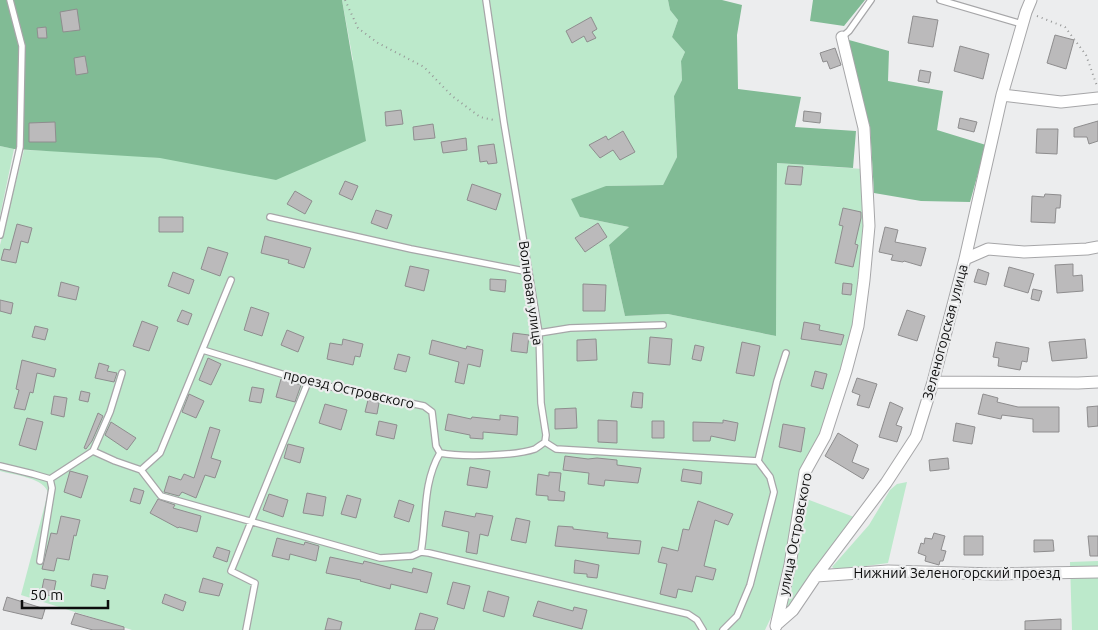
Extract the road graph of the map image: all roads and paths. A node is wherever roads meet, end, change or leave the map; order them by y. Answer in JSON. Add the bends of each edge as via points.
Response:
{"nodes":[{"id":1,"x":10,"y":0,"type":"edge"},
{"id":2,"x":345,"y":0,"type":"edge"},
{"id":3,"x":486,"y":0,"type":"edge"},
{"id":4,"x":872,"y":0,"type":"edge"},
{"id":5,"x":940,"y":0,"type":"edge"},
{"id":6,"x":1030,"y":0,"type":"edge"},
{"id":7,"x":1026,"y":12,"type":"junction"},
{"id":8,"x":1022,"y":24,"type":"junction"},
{"id":9,"x":842,"y":37,"type":"joint"},
{"id":10,"x":1098,"y":88,"type":"edge"},
{"id":11,"x":1002,"y":95,"type":"junction"},
{"id":12,"x":1098,"y":98,"type":"edge"},
{"id":13,"x":504,"y":122,"type":"junction"},
{"id":14,"x":270,"y":217,"type":"dead end"},
{"id":15,"x":0,"y":235,"type":"edge"},
{"id":16,"x":1098,"y":247,"type":"edge"},
{"id":17,"x":965,"y":259,"type":"junction"},
{"id":18,"x":529,"y":272,"type":"junction"},
{"id":19,"x":231,"y":280,"type":"dead end"},
{"id":20,"x":663,"y":326,"type":"dead end"},
{"id":21,"x":539,"y":333,"type":"junction"},
{"id":22,"x":203,"y":350,"type":"junction"},
{"id":23,"x":786,"y":353,"type":"dead end"},
{"id":24,"x":122,"y":373,"type":"dead end"},
{"id":25,"x":308,"y":382,"type":"junction"},
{"id":26,"x":933,"y":382,"type":"junction"},
{"id":27,"x":1098,"y":382,"type":"edge"},
{"id":28,"x":545,"y":442,"type":"junction"},
{"id":29,"x":93,"y":451,"type":"junction"},
{"id":30,"x":440,"y":453,"type":"junction"},
{"id":31,"x":758,"y":461,"type":"junction"},
{"id":32,"x":0,"y":466,"type":"edge"},
{"id":33,"x":141,"y":470,"type":"junction"},
{"id":34,"x":50,"y":480,"type":"junction"},
{"id":35,"x":251,"y":522,"type":"junction"},
{"id":36,"x":420,"y":552,"type":"junction"},
{"id":37,"x":40,"y":561,"type":"dead end"},
{"id":38,"x":1098,"y":572,"type":"edge"},
{"id":39,"x":816,"y":576,"type":"junction"},
{"id":40,"x":775,"y":627,"type":"edge"},
{"id":41,"x":246,"y":630,"type":"edge"},
{"id":42,"x":703,"y":630,"type":"edge"},
{"id":43,"x":723,"y":630,"type":"edge"}],
"edges":[{"from":1,"to":15,"type":"lane","via":[[22,46],[20,147]]},
{"from":2,"to":13,"type":"path","via":[[358,28],[378,43],[424,67],[452,96],[480,117]]},
{"from":3,"to":13,"type":"lane","name":"Волновая улица"},
{"from":4,"to":9,"type":"lane"},
{"from":5,"to":8,"type":"lane"},
{"from":6,"to":7,"type":"street","name":"Зеленогорская улица"},
{"from":7,"to":8,"type":"street","name":"Зеленогорская улица"},
{"from":7,"to":10,"type":"path","via":[[1065,27],[1086,55]]},
{"from":8,"to":11,"type":"street","name":"Зеленогорская улица"},
{"from":9,"to":40,"type":"street","name":"улица Островского","via":[[864,128],[869,226],[865,271],[858,326],[846,371],[825,436],[805,472],[790,565]]},
{"from":11,"to":12,"type":"street","via":[[1061,102]]},
{"from":11,"to":17,"type":"street","name":"Зеленогорская улица"},
{"from":13,"to":18,"type":"lane","name":"Волновая улица"},
{"from":14,"to":18,"type":"lane"},
{"from":16,"to":17,"type":"street","via":[[1024,252],[988,249]]},
{"from":17,"to":26,"type":"street","name":"Зеленогорская улица"},
{"from":18,"to":21,"type":"lane","name":"Волновая улица"},
{"from":19,"to":22,"type":"lane"},
{"from":20,"to":21,"type":"lane","via":[[570,328]]},
{"from":21,"to":28,"type":"lane","name":"Волновая улица"},
{"from":22,"to":25,"type":"lane","name":"проезд Островского"},
{"from":22,"to":33,"type":"lane","via":[[160,453]]},
{"from":23,"to":31,"type":"lane"},
{"from":24,"to":29,"type":"lane"},
{"from":25,"to":30,"type":"lane","name":"проезд Островского","via":[[424,406],[432,412],[436,446]]},
{"from":25,"to":35,"type":"lane"},
{"from":26,"to":27,"type":"street"},
{"from":26,"to":39,"type":"street","name":"Зеленогорская улица","via":[[916,437],[886,483]]},
{"from":28,"to":30,"type":"lane","via":[[535,448],[499,454]]},
{"from":28,"to":31,"type":"lane","via":[[556,449]]},
{"from":29,"to":33,"type":"lane"},
{"from":29,"to":34,"type":"lane"},
{"from":30,"to":36,"type":"lane","via":[[425,498]]},
{"from":31,"to":43,"type":"lane","via":[[770,477],[774,492],[750,585],[737,616]]},
{"from":32,"to":34,"type":"lane"},
{"from":33,"to":35,"type":"lane","via":[[161,496]]},
{"from":34,"to":37,"type":"lane","via":[[52,488]]},
{"from":35,"to":36,"type":"lane","via":[[380,558],[412,556]]},
{"from":35,"to":41,"type":"lane","via":[[232,571],[255,583]]},
{"from":36,"to":42,"type":"lane","via":[[688,614]]},
{"from":38,"to":39,"type":"street","name":"Нижний Зеленогорский проезд","via":[[888,571]]},
{"from":39,"to":40,"type":"street","name":"Зеленогорская улица","via":[[793,610]]}]}
